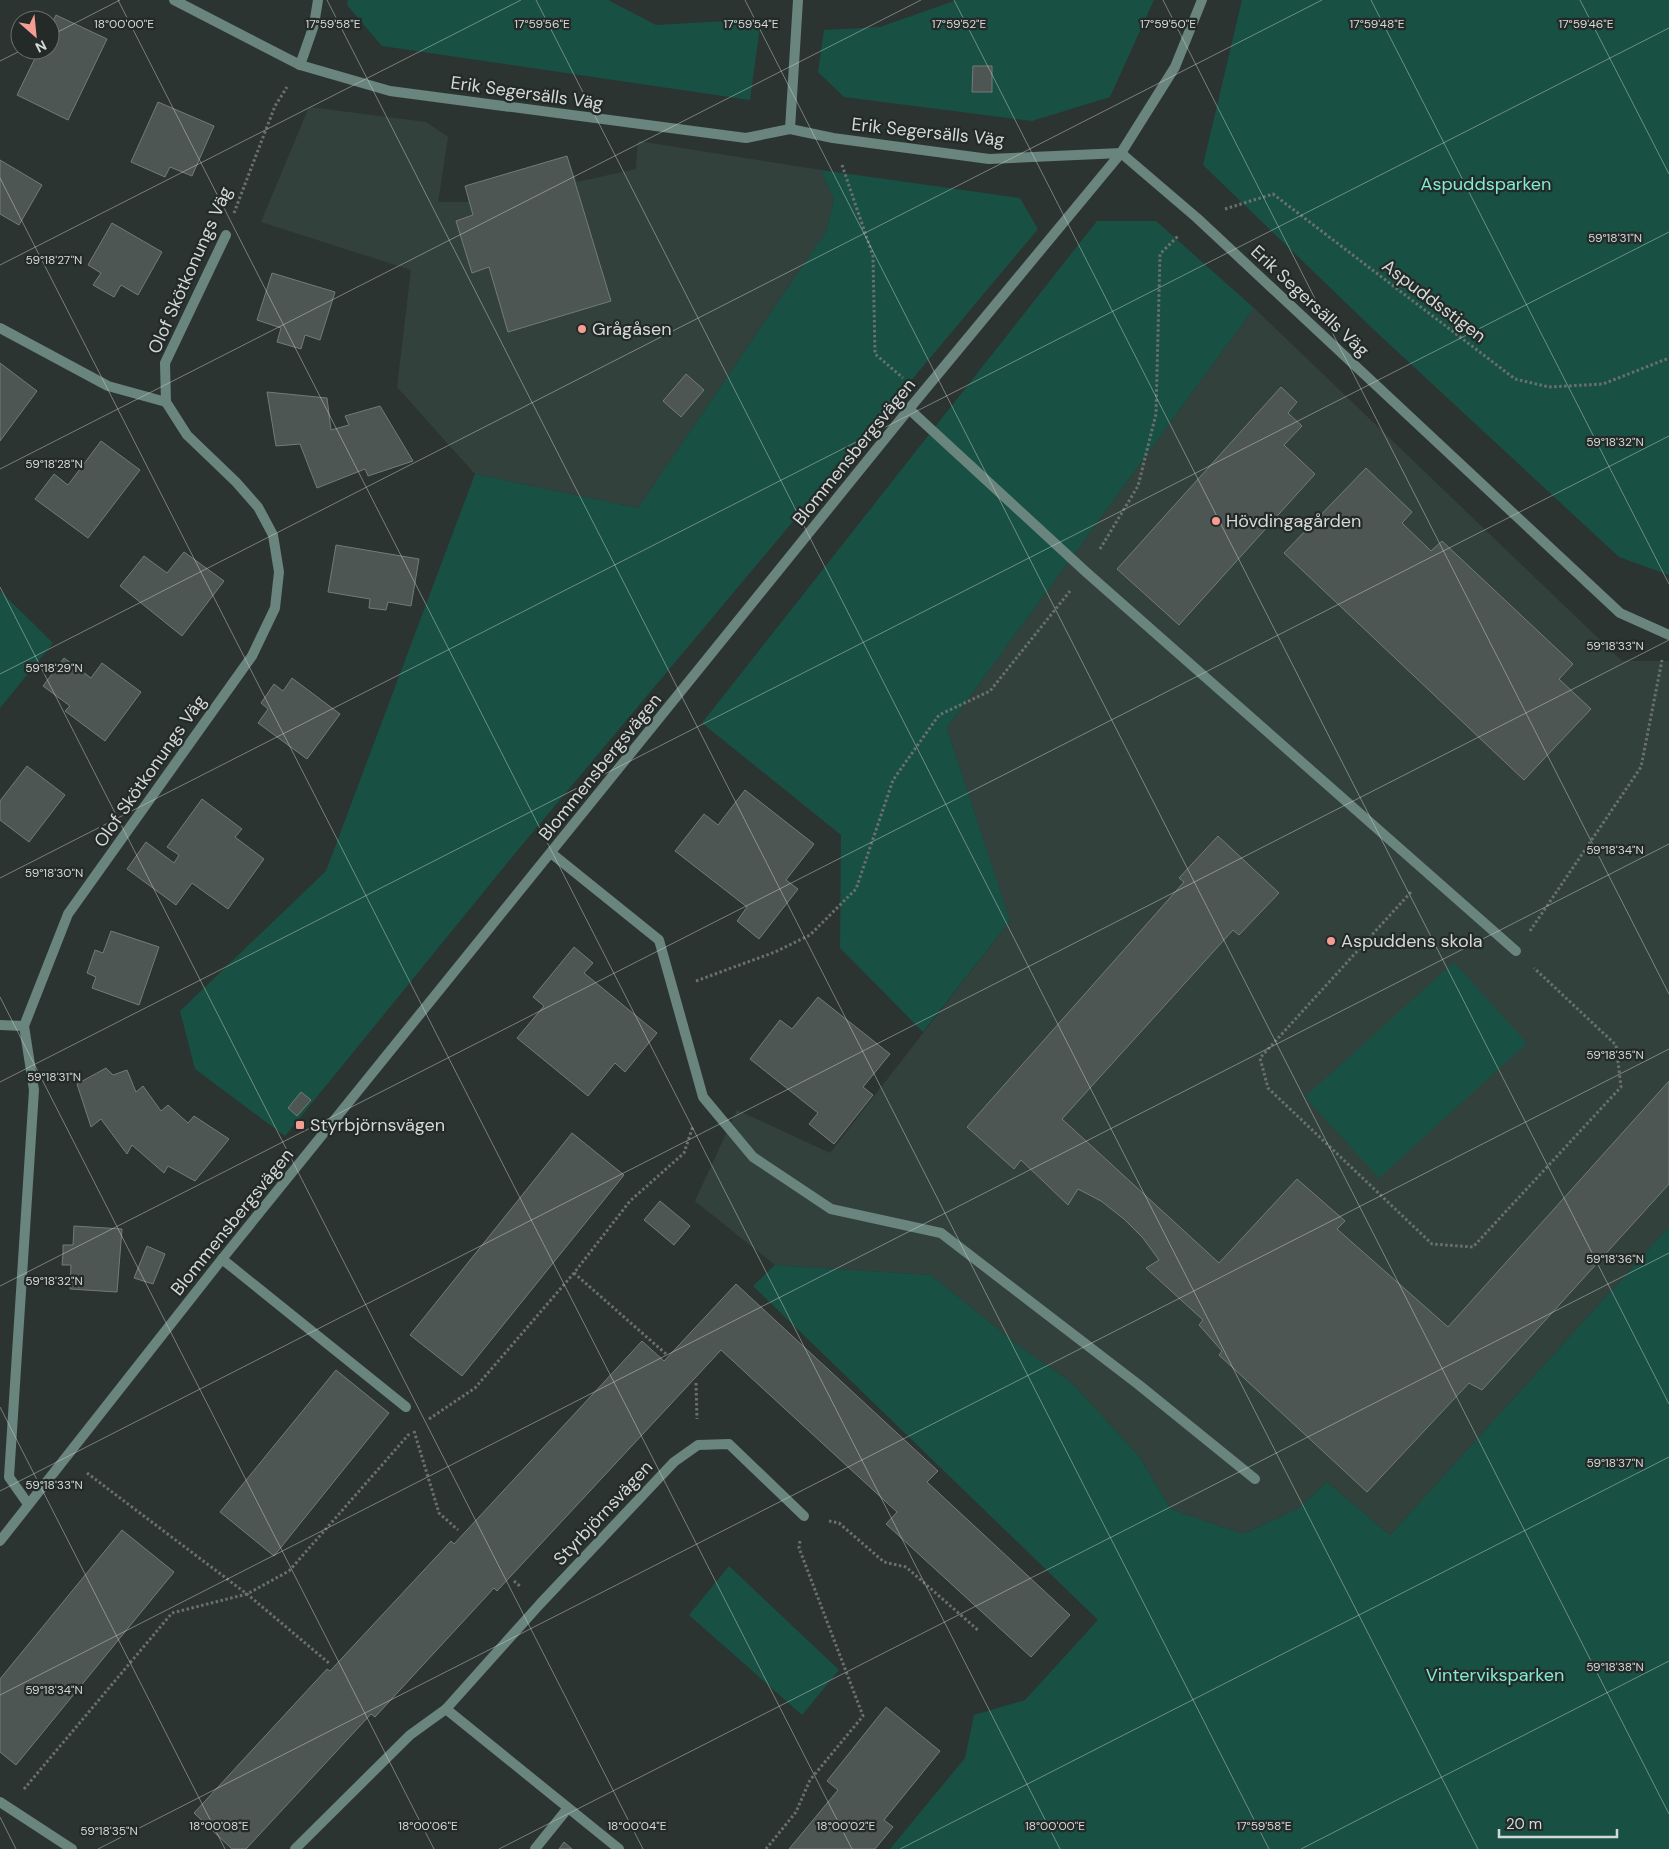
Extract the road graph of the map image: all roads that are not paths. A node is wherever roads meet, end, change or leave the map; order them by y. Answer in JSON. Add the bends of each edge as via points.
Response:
{"nodes":[{"id":1,"x":174,"y":0,"type":"edge"},
{"id":2,"x":318,"y":0,"type":"edge"},
{"id":3,"x":798,"y":0,"type":"edge"},
{"id":4,"x":1202,"y":0,"type":"edge"},
{"id":5,"x":300,"y":66,"type":"junction"},
{"id":6,"x":790,"y":129,"type":"junction"},
{"id":7,"x":1121,"y":153,"type":"junction"},
{"id":8,"x":226,"y":234,"type":"road end"},
{"id":9,"x":0,"y":328,"type":"edge"},
{"id":10,"x":166,"y":402,"type":"junction"},
{"id":11,"x":910,"y":409,"type":"junction"},
{"id":12,"x":1668,"y":635,"type":"edge"},
{"id":13,"x":551,"y":853,"type":"junction"},
{"id":14,"x":1516,"y":951,"type":"road end"},
{"id":15,"x":0,"y":1025,"type":"edge"},
{"id":16,"x":24,"y":1026,"type":"junction"},
{"id":17,"x":222,"y":1259,"type":"junction"},
{"id":18,"x":406,"y":1407,"type":"road end"},
{"id":19,"x":1255,"y":1479,"type":"dead end"},
{"id":20,"x":28,"y":1504,"type":"junction"},
{"id":21,"x":804,"y":1516,"type":"road end"},
{"id":22,"x":0,"y":1541,"type":"edge"},
{"id":23,"x":446,"y":1709,"type":"junction"},
{"id":24,"x":4,"y":1805,"type":"edge"},
{"id":25,"x":568,"y":1808,"type":"junction"},
{"id":26,"x":72,"y":1849,"type":"edge"},
{"id":27,"x":295,"y":1849,"type":"edge"},
{"id":28,"x":535,"y":1849,"type":"edge"},
{"id":29,"x":619,"y":1849,"type":"edge"}],
"edges":[{"from":1,"to":5,"type":"street","name":"Erik Segersälls Väg"},
{"from":2,"to":5,"type":"street","via":[[314,25]]},
{"from":3,"to":6,"type":"street"},
{"from":4,"to":7,"type":"street","name":"Blommensbergsvägen","via":[[1175,67]]},
{"from":5,"to":6,"type":"street","name":"Erik Segersälls Väg","via":[[390,91],[726,136],[746,138]]},
{"from":6,"to":7,"type":"street","name":"Erik Segersälls Väg","via":[[989,159]]},
{"from":7,"to":11,"type":"street","name":"Blommensbergsvägen"},
{"from":7,"to":12,"type":"street","name":"Erik Segersälls Väg","via":[[1197,218],[1620,613]]},
{"from":8,"to":10,"type":"street","name":"Olof Skötkonungs Väg","via":[[165,363]]},
{"from":9,"to":10,"type":"street","via":[[108,386]]},
{"from":10,"to":16,"type":"street","name":"Olof Skötkonungs Väg","via":[[187,435],[258,507],[273,535],[279,572],[275,608],[252,656],[68,914]]},
{"from":11,"to":13,"type":"street","name":"Blommensbergsvägen"},
{"from":11,"to":14,"type":"street","via":[[1086,572]]},
{"from":13,"to":17,"type":"street","name":"Blommensbergsvägen"},
{"from":13,"to":19,"type":"street","via":[[659,940],[703,1097],[753,1157],[831,1209],[941,1233]]},
{"from":15,"to":16,"type":"street"},
{"from":16,"to":20,"type":"street","via":[[34,1090],[9,1477]]},
{"from":17,"to":18,"type":"street"},
{"from":17,"to":20,"type":"street","name":"Blommensbergsvägen"},
{"from":20,"to":22,"type":"street","name":"Blommensbergsvägen"},
{"from":21,"to":23,"type":"street","name":"Styrbjörnsvägen","via":[[729,1444],[698,1445],[668,1469]]},
{"from":23,"to":25,"type":"street"},
{"from":23,"to":27,"type":"street","name":"Styrbjörnsvägen","via":[[410,1735]]},
{"from":24,"to":26,"type":"street"},
{"from":25,"to":28,"type":"street"},
{"from":25,"to":29,"type":"street"}]}
